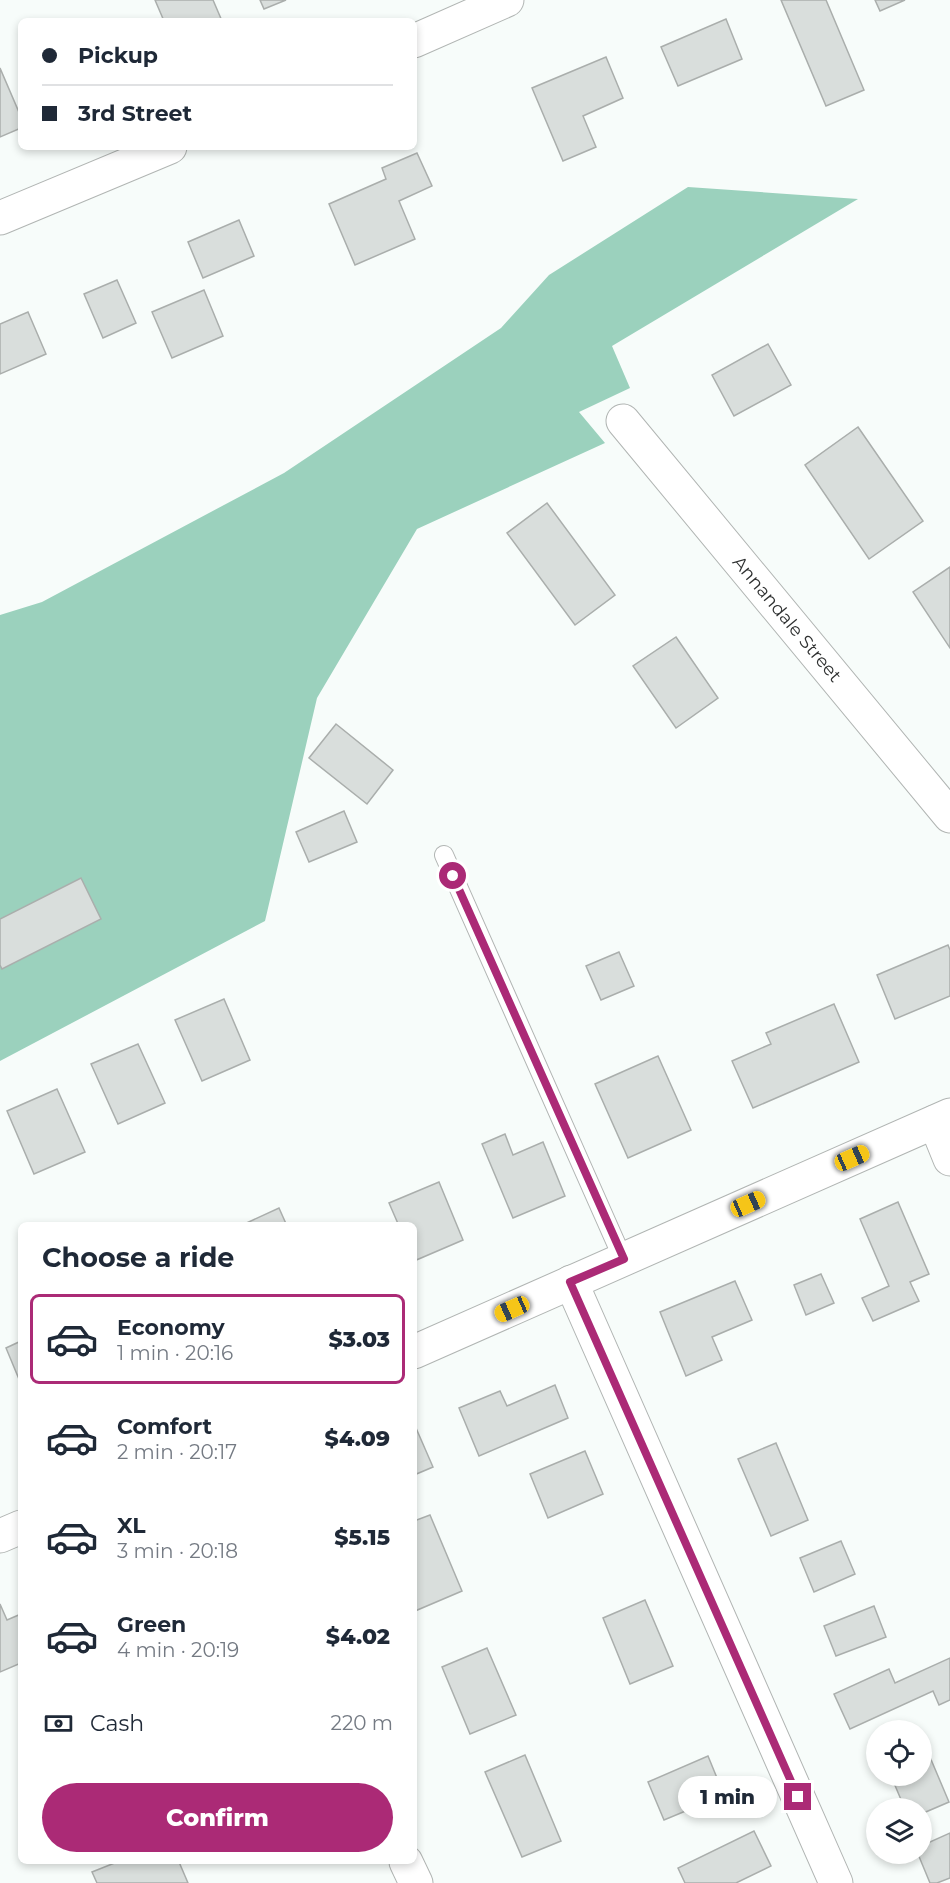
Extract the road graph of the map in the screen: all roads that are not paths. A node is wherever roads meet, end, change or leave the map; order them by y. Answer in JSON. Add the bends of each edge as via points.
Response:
{"nodes":[{"id":1,"x":507,"y":0,"type":"edge"},
{"id":2,"x":417,"y":40,"type":"edge"},
{"id":3,"x":163,"y":150,"type":"edge"},
{"id":4,"x":0,"y":218,"type":"edge"},
{"id":5,"x":623,"y":421,"type":"dead end"},
{"id":6,"x":950,"y":816,"type":"edge"},
{"id":7,"x":444,"y":855,"type":"dead end"},
{"id":8,"x":943,"y":1118,"type":"edge"},
{"id":9,"x":950,"y":1159,"type":"edge"},
{"id":10,"x":624,"y":1259,"type":"junction"},
{"id":11,"x":570,"y":1282,"type":"junction"},
{"id":12,"x":417,"y":1351,"type":"edge"},
{"id":13,"x":18,"y":1528,"type":"edge"},
{"id":14,"x":0,"y":1536,"type":"edge"},
{"id":15,"x":407,"y":1864,"type":"edge"},
{"id":16,"x":416,"y":1883,"type":"edge"},
{"id":17,"x":836,"y":1883,"type":"edge"}],
"edges":[{"from":1,"to":2,"type":"street"},
{"from":3,"to":4,"type":"street"},
{"from":5,"to":6,"type":"street","name":"Annandale Street"},
{"from":7,"to":10,"type":"lane"},
{"from":8,"to":9,"type":"street"},
{"from":8,"to":10,"type":"street"},
{"from":10,"to":11,"type":"street"},
{"from":11,"to":12,"type":"street"},
{"from":11,"to":17,"type":"street"},
{"from":13,"to":14,"type":"street"},
{"from":15,"to":16,"type":"street"}]}
